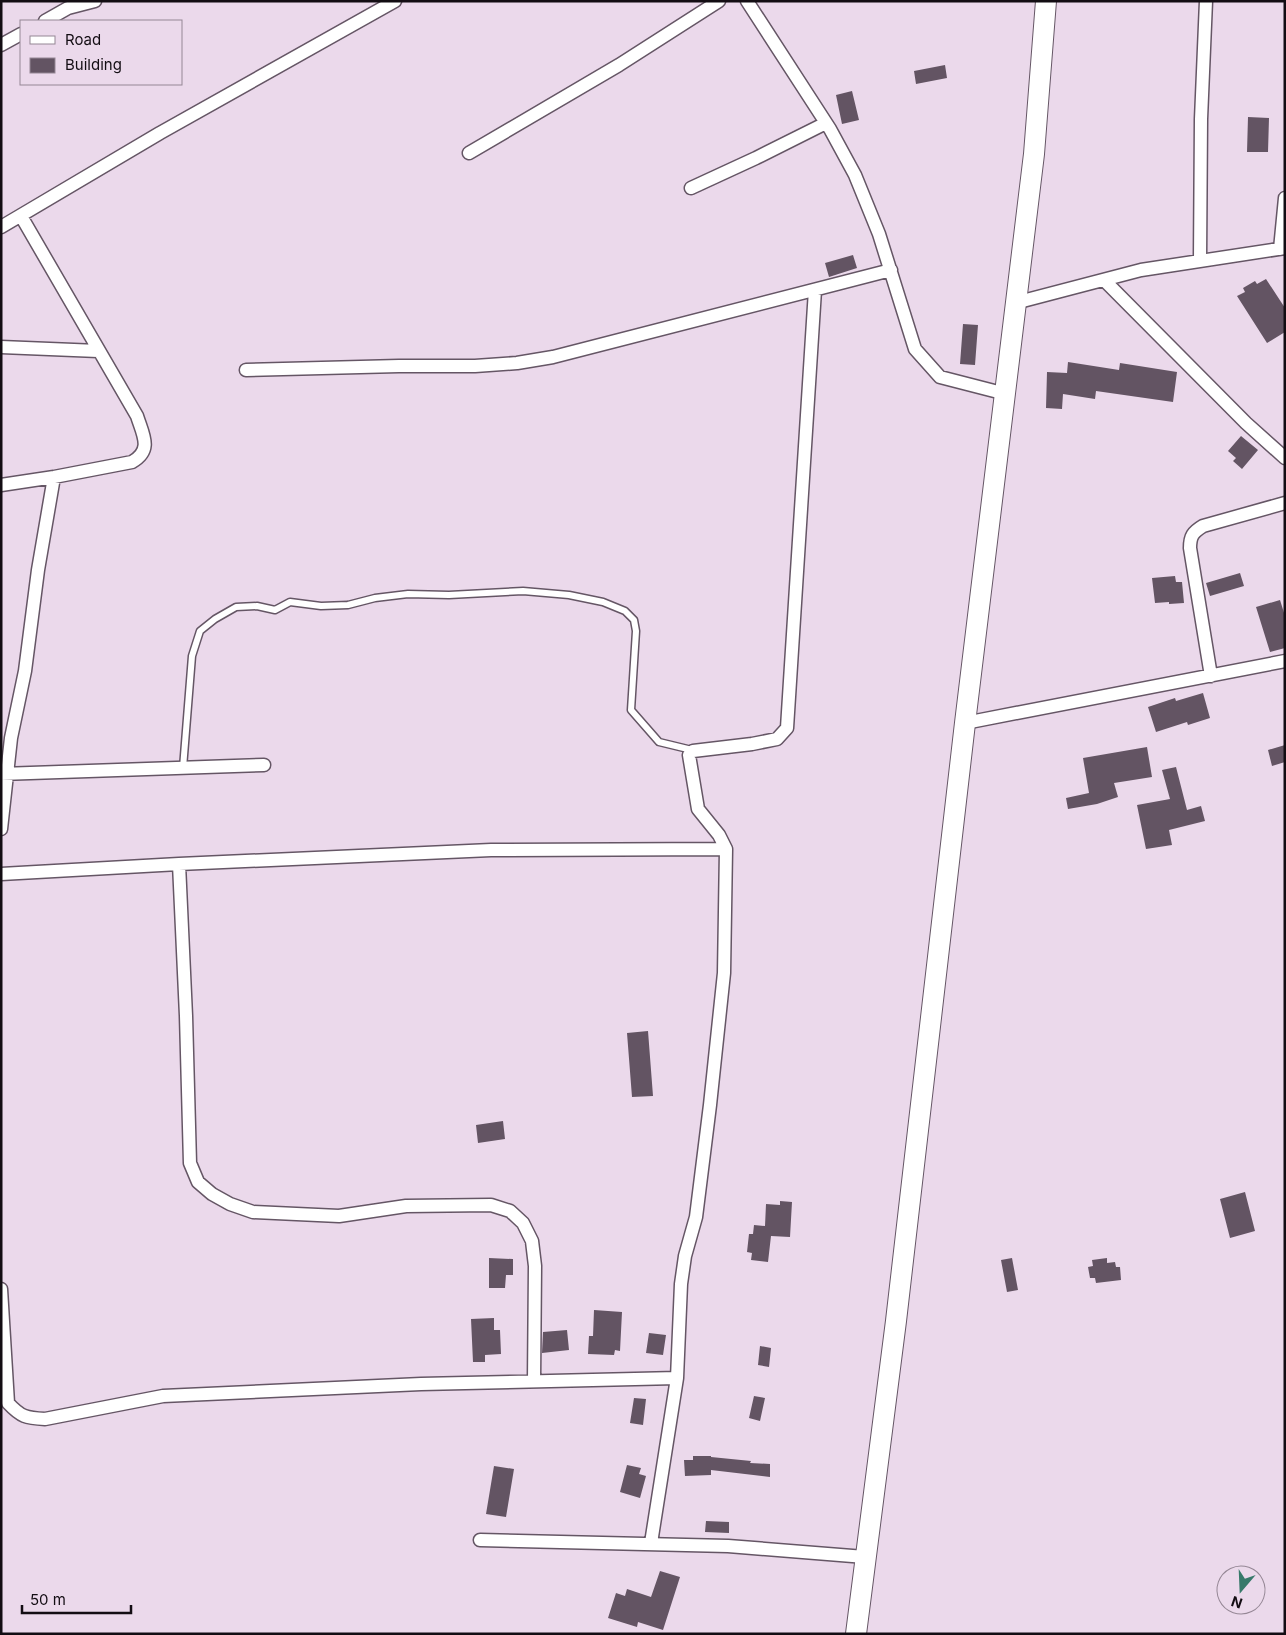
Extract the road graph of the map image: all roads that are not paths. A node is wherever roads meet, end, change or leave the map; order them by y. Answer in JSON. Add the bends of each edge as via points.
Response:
{"nodes":[{"id":1,"x":95,"y":1,"type":"edge"},
{"id":2,"x":395,"y":1,"type":"edge"},
{"id":3,"x":719,"y":1,"type":"edge"},
{"id":4,"x":747,"y":1,"type":"edge"},
{"id":5,"x":1046,"y":1,"type":"edge"},
{"id":6,"x":1206,"y":1,"type":"edge"},
{"id":7,"x":46,"y":20,"type":"edge"},
{"id":8,"x":20,"y":35,"type":"edge"},
{"id":9,"x":1,"y":45,"type":"edge"},
{"id":10,"x":826,"y":123,"type":"junction"},
{"id":11,"x":469,"y":153,"type":"dead end"},
{"id":12,"x":691,"y":188,"type":"dead end"},
{"id":13,"x":1285,"y":198,"type":"edge"},
{"id":14,"x":21,"y":216,"type":"junction"},
{"id":15,"x":1,"y":227,"type":"edge"},
{"id":16,"x":1282,"y":248,"type":"edge"},
{"id":17,"x":1200,"y":260,"type":"junction"},
{"id":18,"x":891,"y":270,"type":"junction"},
{"id":19,"x":1104,"y":280,"type":"junction"},
{"id":20,"x":815,"y":290,"type":"junction"},
{"id":21,"x":1016,"y":303,"type":"junction"},
{"id":22,"x":1,"y":347,"type":"edge"},
{"id":23,"x":98,"y":351,"type":"junction"},
{"id":24,"x":246,"y":370,"type":"dead end"},
{"id":25,"x":1006,"y":394,"type":"junction"},
{"id":26,"x":1285,"y":458,"type":"edge"},
{"id":27,"x":54,"y":477,"type":"junction"},
{"id":28,"x":1,"y":484,"type":"edge"},
{"id":29,"x":1285,"y":503,"type":"edge"},
{"id":30,"x":1285,"y":661,"type":"edge"},
{"id":31,"x":1211,"y":676,"type":"junction"},
{"id":32,"x":965,"y":723,"type":"junction"},
{"id":33,"x":694,"y":751,"type":"junction"},
{"id":34,"x":264,"y":765,"type":"dead end"},
{"id":35,"x":183,"y":768,"type":"junction"},
{"id":36,"x":4,"y":774,"type":"edge"},
{"id":37,"x":1,"y":829,"type":"edge"},
{"id":38,"x":726,"y":849,"type":"junction"},
{"id":39,"x":180,"y":864,"type":"junction"},
{"id":40,"x":1,"y":874,"type":"edge"},
{"id":41,"x":1,"y":1289,"type":"edge"},
{"id":42,"x":677,"y":1378,"type":"junction"},
{"id":43,"x":534,"y":1381,"type":"junction"},
{"id":44,"x":480,"y":1540,"type":"dead end"},
{"id":45,"x":651,"y":1543,"type":"junction"},
{"id":46,"x":865,"y":1557,"type":"junction"},
{"id":47,"x":856,"y":1634,"type":"edge"}],
"edges":[{"from":1,"to":7,"type":"street","via":[[68,8]]},
{"from":2,"to":14,"type":"street","via":[[160,133]]},
{"from":3,"to":11,"type":"street"},
{"from":4,"to":10,"type":"street"},
{"from":5,"to":21,"type":"main road","via":[[1034,154]]},
{"from":6,"to":17,"type":"street"},
{"from":8,"to":9,"type":"street"},
{"from":10,"to":12,"type":"street"},
{"from":10,"to":18,"type":"street","via":[[855,175]]},
{"from":13,"to":16,"type":"street"},
{"from":14,"to":15,"type":"street"},
{"from":14,"to":23,"type":"street"},
{"from":16,"to":17,"type":"street"},
{"from":17,"to":19,"type":"street"},
{"from":18,"to":20,"type":"street"},
{"from":18,"to":25,"type":"street","via":[[915,349],[924,360],[940,377]]},
{"from":19,"to":21,"type":"street"},
{"from":19,"to":26,"type":"street"},
{"from":20,"to":24,"type":"street","via":[[553,357],[517,363]]},
{"from":20,"to":33,"type":"street","via":[[787,728],[777,739]]},
{"from":21,"to":25,"type":"main road"},
{"from":22,"to":23,"type":"street"},
{"from":23,"to":27,"type":"street","via":[[137,416],[146,443],[144,452],[132,462]]},
{"from":25,"to":32,"type":"main road"},
{"from":27,"to":28,"type":"street"},
{"from":27,"to":36,"type":"street","via":[[25,671]]},
{"from":29,"to":31,"type":"street","via":[[1203,526],[1190,538]]},
{"from":30,"to":31,"type":"street"},
{"from":31,"to":32,"type":"street"},
{"from":32,"to":46,"type":"main road","via":[[896,1321]]},
{"from":33,"to":35,"type":"lane","via":[[659,742],[631,710],[636,631],[634,620],[625,611],[569,595],[532,592],[408,594],[348,605],[290,602],[275,610],[257,606],[236,607],[215,620],[200,632],[192,656]]},
{"from":33,"to":38,"type":"street","via":[[689,757],[698,809]]},
{"from":34,"to":35,"type":"street"},
{"from":35,"to":36,"type":"street"},
{"from":36,"to":37,"type":"street"},
{"from":38,"to":39,"type":"street","via":[[491,850]]},
{"from":38,"to":42,"type":"street","via":[[724,973],[696,1217],[681,1284]]},
{"from":39,"to":40,"type":"street"},
{"from":39,"to":43,"type":"street","via":[[190,1163],[198,1182],[230,1204],[253,1212],[339,1216],[406,1206],[491,1205],[510,1211],[523,1223],[532,1241],[535,1266]]},
{"from":41,"to":43,"type":"street","via":[[8,1403],[18,1414],[30,1418],[45,1419],[163,1396]]},
{"from":42,"to":43,"type":"street"},
{"from":42,"to":45,"type":"street"},
{"from":44,"to":45,"type":"street"},
{"from":45,"to":46,"type":"street"},
{"from":46,"to":47,"type":"main road"}]}
